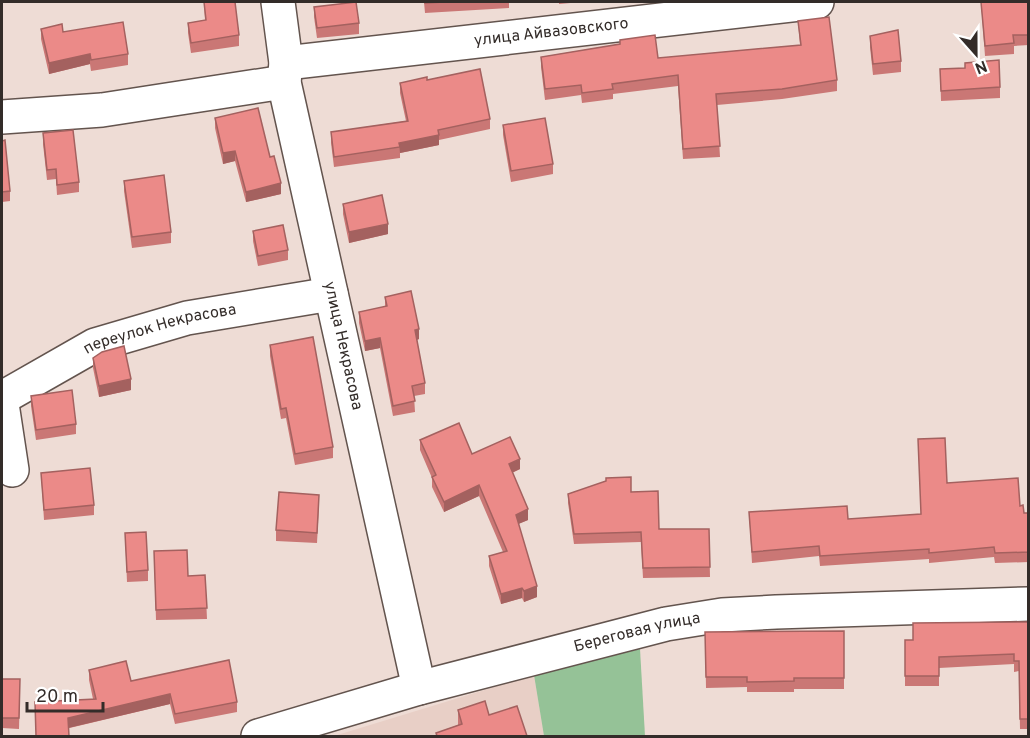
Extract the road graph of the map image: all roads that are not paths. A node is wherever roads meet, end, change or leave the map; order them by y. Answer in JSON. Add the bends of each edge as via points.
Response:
{"nodes":[{"id":1,"x":278,"y":2,"type":"edge"},
{"id":2,"x":817,"y":2,"type":"edge"},
{"id":3,"x":285,"y":72,"type":"junction"},
{"id":4,"x":2,"y":117,"type":"edge"},
{"id":5,"x":332,"y":294,"type":"junction"},
{"id":6,"x":2,"y":398,"type":"edge"},
{"id":7,"x":2,"y":404,"type":"edge"},
{"id":8,"x":12,"y":470,"type":"dead end"},
{"id":9,"x":1029,"y":604,"type":"edge"},
{"id":10,"x":420,"y":688,"type":"junction"},
{"id":11,"x":258,"y":736,"type":"edge"}],
"edges":[{"from":1,"to":3,"type":"street","name":"улица Некрасова"},
{"from":2,"to":3,"type":"street","name":"улица Айвазовского"},
{"from":3,"to":4,"type":"street","name":"улица Айвазовского","via":[[102,110]]},
{"from":3,"to":5,"type":"street","name":"улица Некрасова"},
{"from":5,"to":6,"type":"street","name":"переулок Некрасова","via":[[187,318],[95,345]]},
{"from":5,"to":10,"type":"street","name":"улица Некрасова"},
{"from":7,"to":8,"type":"street"},
{"from":9,"to":10,"type":"street","name":"Береговая улица","via":[[722,615],[666,624]]},
{"from":10,"to":11,"type":"street","name":"Береговая улица"}]}
